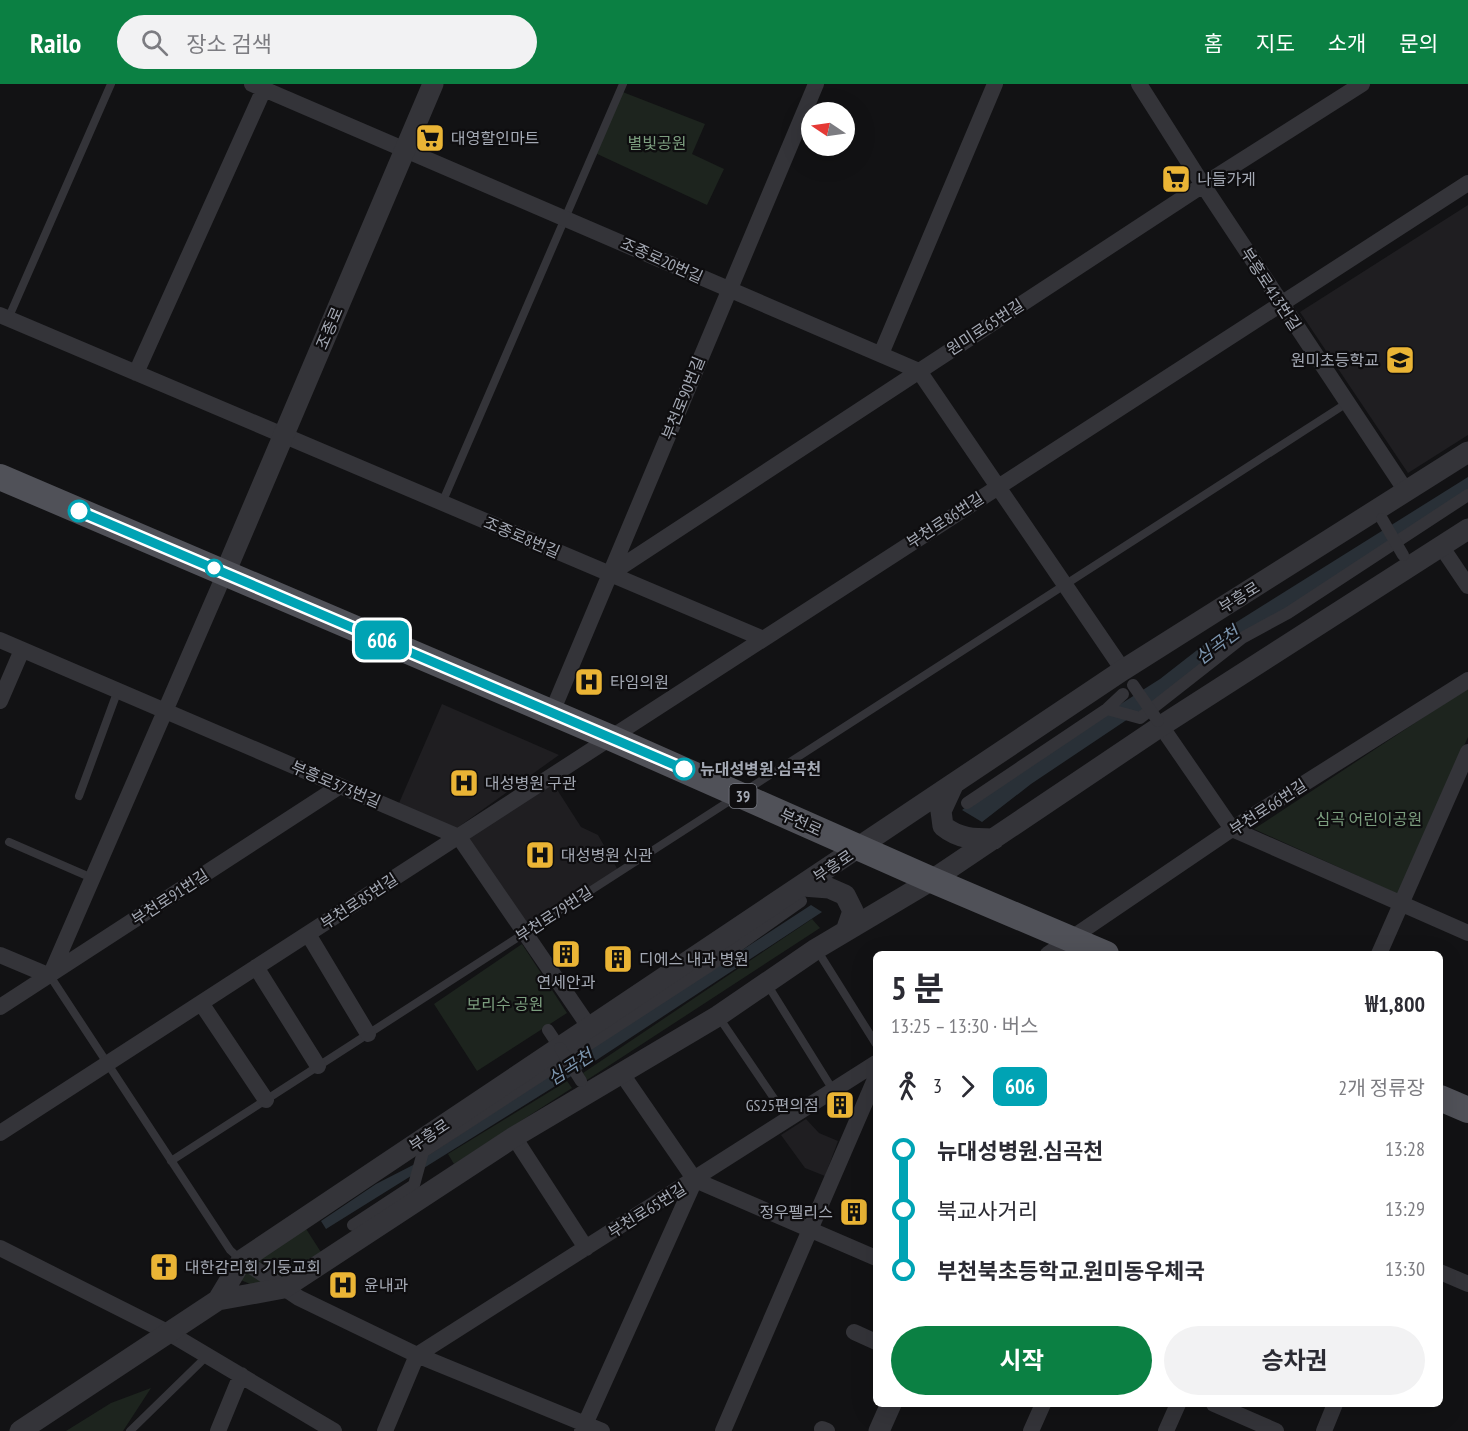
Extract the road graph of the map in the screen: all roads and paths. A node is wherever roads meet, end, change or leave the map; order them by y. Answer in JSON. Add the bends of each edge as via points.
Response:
{"nodes":[{"id":1,"x":111,"y":84,"type":"edge"},
{"id":2,"x":433,"y":84,"type":"edge"},
{"id":3,"x":623,"y":84,"type":"edge"},
{"id":4,"x":816,"y":84,"type":"edge"},
{"id":5,"x":994,"y":84,"type":"edge"},
{"id":6,"x":1139,"y":84,"type":"edge"},
{"id":7,"x":1362,"y":84,"type":"edge"},
{"id":8,"x":258,"y":86,"type":"edge"},
{"id":9,"x":406,"y":149,"type":"junction"},
{"id":10,"x":1468,"y":183,"type":"edge"},
{"id":11,"x":1203,"y":185,"type":"junction"},
{"id":12,"x":565,"y":217,"type":"junction"},
{"id":13,"x":728,"y":289,"type":"junction"},
{"id":14,"x":1281,"y":303,"type":"junction"},
{"id":15,"x":4,"y":317,"type":"edge"},
{"id":16,"x":881,"y":354,"type":"junction"},
{"id":17,"x":918,"y":371,"type":"junction"},
{"id":18,"x":136,"y":373,"type":"junction"},
{"id":19,"x":1347,"y":404,"type":"junction"},
{"id":20,"x":284,"y":435,"type":"junction"},
{"id":21,"x":1468,"y":452,"type":"edge"},
{"id":22,"x":0,"y":477,"type":"edge"},
{"id":23,"x":997,"y":486,"type":"junction"},
{"id":24,"x":1406,"y":491,"type":"junction"},
{"id":25,"x":1468,"y":495,"type":"edge"},
{"id":26,"x":442,"y":503,"type":"junction"},
{"id":27,"x":1380,"y":514,"type":"junction"},
{"id":28,"x":1468,"y":529,"type":"edge"},
{"id":29,"x":1441,"y":546,"type":"junction"},
{"id":30,"x":1406,"y":561,"type":"junction"},
{"id":31,"x":225,"y":573,"type":"junction"},
{"id":32,"x":610,"y":574,"type":"junction"},
{"id":33,"x":1065,"y":585,"type":"junction"},
{"id":34,"x":1468,"y":586,"type":"edge"},
{"id":35,"x":761,"y":638,"type":"junction"},
{"id":36,"x":0,"y":640,"type":"edge"},
{"id":37,"x":22,"y":650,"type":"junction"},
{"id":38,"x":1123,"y":670,"type":"junction"},
{"id":39,"x":1468,"y":680,"type":"edge"},
{"id":40,"x":118,"y":690,"type":"junction"},
{"id":41,"x":1123,"y":694,"type":"dead end"},
{"id":42,"x":0,"y":701,"type":"edge"},
{"id":43,"x":1107,"y":709,"type":"junction"},
{"id":44,"x":163,"y":710,"type":"junction"},
{"id":45,"x":552,"y":712,"type":"junction"},
{"id":46,"x":1161,"y":726,"type":"junction"},
{"id":47,"x":609,"y":736,"type":"junction"},
{"id":48,"x":1468,"y":752,"type":"edge"},
{"id":49,"x":953,"y":785,"type":"junction"},
{"id":50,"x":340,"y":786,"type":"junction"},
{"id":51,"x":740,"y":795,"type":"junction"},
{"id":52,"x":79,"y":796,"type":"dead end"},
{"id":53,"x":967,"y":803,"type":"dead end"},
{"id":54,"x":1232,"y":829,"type":"junction"},
{"id":55,"x":459,"y":837,"type":"junction"},
{"id":56,"x":994,"y":839,"type":"junction"},
{"id":57,"x":9,"y":842,"type":"dead end"},
{"id":58,"x":860,"y":848,"type":"junction"},
{"id":59,"x":92,"y":878,"type":"junction"},
{"id":60,"x":932,"y":880,"type":"junction"},
{"id":61,"x":802,"y":894,"type":"junction"},
{"id":62,"x":1402,"y":904,"type":"junction"},
{"id":63,"x":526,"y":932,"type":"junction"},
{"id":64,"x":846,"y":932,"type":"junction"},
{"id":65,"x":1468,"y":933,"type":"edge"},
{"id":66,"x":308,"y":934,"type":"junction"},
{"id":67,"x":1088,"y":948,"type":"edge"},
{"id":68,"x":816,"y":949,"type":"junction"},
{"id":69,"x":1068,"y":951,"type":"edge"},
{"id":70,"x":1379,"y":951,"type":"edge"},
{"id":71,"x":0,"y":955,"type":"edge"},
{"id":72,"x":256,"y":967,"type":"junction"},
{"id":73,"x":50,"y":976,"type":"junction"},
{"id":74,"x":766,"y":983,"type":"junction"},
{"id":75,"x":201,"y":1003,"type":"junction"},
{"id":76,"x":0,"y":1007,"type":"edge"},
{"id":77,"x":718,"y":1016,"type":"junction"},
{"id":78,"x":590,"y":1028,"type":"junction"},
{"id":79,"x":548,"y":1030,"type":"dead end"},
{"id":80,"x":368,"y":1034,"type":"junction"},
{"id":81,"x":873,"y":1039,"type":"edge"},
{"id":82,"x":562,"y":1050,"type":"junction"},
{"id":83,"x":107,"y":1063,"type":"junction"},
{"id":84,"x":873,"y":1065,"type":"edge"},
{"id":85,"x":318,"y":1066,"type":"junction"},
{"id":86,"x":622,"y":1074,"type":"junction"},
{"id":87,"x":873,"y":1084,"type":"edge"},
{"id":88,"x":585,"y":1087,"type":"junction"},
{"id":89,"x":833,"y":1090,"type":"junction"},
{"id":90,"x":1443,"y":1099,"type":"edge"},
{"id":91,"x":266,"y":1100,"type":"junction"},
{"id":92,"x":1468,"y":1110,"type":"edge"},
{"id":93,"x":788,"y":1119,"type":"junction"},
{"id":94,"x":0,"y":1133,"type":"edge"},
{"id":95,"x":514,"y":1137,"type":"junction"},
{"id":96,"x":441,"y":1141,"type":"junction"},
{"id":97,"x":171,"y":1161,"type":"junction"},
{"id":98,"x":695,"y":1180,"type":"junction"},
{"id":99,"x":353,"y":1225,"type":"dead end"},
{"id":100,"x":810,"y":1230,"type":"junction"},
{"id":101,"x":0,"y":1248,"type":"edge"},
{"id":102,"x":586,"y":1248,"type":"junction"},
{"id":103,"x":873,"y":1257,"type":"edge"},
{"id":104,"x":242,"y":1260,"type":"junction"},
{"id":105,"x":1443,"y":1273,"type":"edge"},
{"id":106,"x":1468,"y":1284,"type":"edge"},
{"id":107,"x":284,"y":1288,"type":"junction"},
{"id":108,"x":218,"y":1300,"type":"junction"},
{"id":109,"x":854,"y":1332,"type":"dead end"},
{"id":110,"x":169,"y":1333,"type":"junction"},
{"id":111,"x":873,"y":1341,"type":"edge"},
{"id":112,"x":208,"y":1355,"type":"junction"},
{"id":113,"x":417,"y":1355,"type":"junction"},
{"id":114,"x":241,"y":1375,"type":"junction"},
{"id":115,"x":890,"y":1407,"type":"edge"},
{"id":116,"x":1042,"y":1407,"type":"edge"},
{"id":117,"x":1177,"y":1407,"type":"edge"},
{"id":118,"x":1221,"y":1407,"type":"edge"},
{"id":119,"x":1334,"y":1407,"type":"edge"},
{"id":120,"x":584,"y":1427,"type":"edge"},
{"id":121,"x":20,"y":1431,"type":"edge"},
{"id":122,"x":130,"y":1431,"type":"edge"},
{"id":123,"x":218,"y":1431,"type":"edge"},
{"id":124,"x":334,"y":1431,"type":"edge"},
{"id":125,"x":385,"y":1431,"type":"edge"},
{"id":126,"x":602,"y":1431,"type":"edge"},
{"id":127,"x":723,"y":1431,"type":"edge"},
{"id":128,"x":879,"y":1431,"type":"edge"},
{"id":129,"x":1031,"y":1431,"type":"edge"},
{"id":130,"x":1166,"y":1431,"type":"edge"},
{"id":131,"x":1276,"y":1431,"type":"edge"},
{"id":132,"x":1324,"y":1431,"type":"edge"}],
"edges":[{"from":1,"to":15,"type":"lane"},
{"from":2,"to":9,"type":"street","name":"조종로"},
{"from":3,"to":12,"type":"lane"},
{"from":4,"to":13,"type":"street","name":"부천로90번길"},
{"from":5,"to":16,"type":"street"},
{"from":6,"to":11,"type":"street","name":"부흥로413번길"},
{"from":7,"to":11,"type":"street","name":"원미로65번길"},
{"from":8,"to":9,"type":"street","name":"조종로20번길"},
{"from":8,"to":18,"type":"street"},
{"from":9,"to":12,"type":"street","name":"조종로20번길"},
{"from":9,"to":20,"type":"street","name":"조종로"},
{"from":10,"to":14,"type":"street","name":"부천로86번길"},
{"from":11,"to":14,"type":"street","name":"부흥로413번길"},
{"from":11,"to":17,"type":"street","name":"원미로65번길"},
{"from":12,"to":13,"type":"street","name":"조종로20번길"},
{"from":12,"to":26,"type":"lane"},
{"from":13,"to":16,"type":"street","name":"조종로20번길"},
{"from":13,"to":32,"type":"street","name":"부천로90번길"},
{"from":14,"to":19,"type":"street","name":"부흥로413번길"},
{"from":14,"to":23,"type":"street","name":"부천로86번길"},
{"from":15,"to":18,"type":"street","name":"조종로8번길"},
{"from":16,"to":17,"type":"street","name":"조종로20번길"},
{"from":17,"to":23,"type":"street"},
{"from":17,"to":32,"type":"street","name":"원미로65번길"},
{"from":18,"to":20,"type":"street","name":"조종로8번길"},
{"from":19,"to":24,"type":"street","name":"부흥로413번길"},
{"from":19,"to":33,"type":"lane","name":"부천로79번길"},
{"from":20,"to":26,"type":"street","name":"조종로8번길"},
{"from":20,"to":31,"type":"street","name":"조종로"},
{"from":21,"to":24,"type":"street","name":"부흥로"},
{"from":22,"to":31,"type":"main road","name":"부천로","number":"39"},
{"from":23,"to":33,"type":"street"},
{"from":23,"to":35,"type":"street","name":"부천로86번길"},
{"from":24,"to":27,"type":"street","name":"부흥로"},
{"from":25,"to":43,"type":"street","via":[[1288,613],[1242,638],[1140,718]]},
{"from":26,"to":32,"type":"street","name":"조종로8번길"},
{"from":27,"to":30,"type":"street","bridge":true},
{"from":27,"to":38,"type":"street","name":"부흥로"},
{"from":28,"to":29,"type":"street","name":"부흥로"},
{"from":29,"to":30,"type":"street","name":"부흥로"},
{"from":29,"to":34,"type":"street"},
{"from":30,"to":46,"type":"street","name":"부흥로"},
{"from":31,"to":44,"type":"street"},
{"from":31,"to":45,"type":"main road","name":"부천로","number":"39"},
{"from":32,"to":35,"type":"street","name":"조종로8번길"},
{"from":32,"to":45,"type":"street","name":"부천로90번길"},
{"from":33,"to":38,"type":"street"},
{"from":33,"to":51,"type":"lane","name":"부천로79번길"},
{"from":35,"to":47,"type":"street","name":"부천로86번길"},
{"from":36,"to":37,"type":"street","name":"부흥로373번길"},
{"from":37,"to":40,"type":"street","name":"부흥로373번길"},
{"from":37,"to":42,"type":"street"},
{"from":38,"to":46,"type":"street","bridge":true},
{"from":38,"to":49,"type":"street","name":"부흥로"},
{"from":39,"to":54,"type":"street","name":"부천로66번길"},
{"from":40,"to":44,"type":"street","name":"부흥로373번길"},
{"from":40,"to":52,"type":"lane"},
{"from":41,"to":43,"type":"street"},
{"from":43,"to":53,"type":"street"},
{"from":44,"to":50,"type":"street","name":"부흥로373번길"},
{"from":44,"to":59,"type":"street"},
{"from":45,"to":47,"type":"main road","name":"부천로","number":"39"},
{"from":46,"to":54,"type":"street"},
{"from":46,"to":56,"type":"street","name":"부흥로"},
{"from":47,"to":51,"type":"main road","name":"부천로","number":"39"},
{"from":47,"to":55,"type":"street","name":"부천로85번길"},
{"from":48,"to":62,"type":"street"},
{"from":49,"to":56,"type":"street","via":[[941,811],[943,826],[955,835]]},
{"from":49,"to":58,"type":"street","name":"부흥로"},
{"from":50,"to":55,"type":"street","name":"부흥로373번길"},
{"from":50,"to":73,"type":"street","name":"부천로91번길"},
{"from":51,"to":58,"type":"main road","name":"부천로","number":"39"},
{"from":51,"to":63,"type":"lane","name":"부천로79번길"},
{"from":54,"to":62,"type":"street"},
{"from":54,"to":67,"type":"street","name":"부천로66번길"},
{"from":55,"to":63,"type":"street"},
{"from":55,"to":66,"type":"street","name":"부천로85번길"},
{"from":56,"to":60,"type":"street","name":"부흥로"},
{"from":57,"to":59,"type":"lane"},
{"from":58,"to":60,"type":"main road","name":"부천로","number":"39"},
{"from":58,"to":61,"type":"street","name":"부흥로"},
{"from":59,"to":73,"type":"street"},
{"from":60,"to":64,"type":"street","name":"부흥로"},
{"from":60,"to":67,"type":"main road","name":"부천로","number":"39"},
{"from":61,"to":64,"type":"street","via":[[829,888],[845,895],[853,911]]},
{"from":61,"to":78,"type":"street","name":"부흥로"},
{"from":61,"to":96,"type":"street","via":[[708,967]]},
{"from":62,"to":65,"type":"street"},
{"from":62,"to":70,"type":"street"},
{"from":63,"to":78,"type":"street"},
{"from":63,"to":80,"type":"lane","name":"부천로79번길"},
{"from":64,"to":68,"type":"street","name":"부흥로"},
{"from":66,"to":72,"type":"street","name":"부천로85번길"},
{"from":66,"to":80,"type":"street"},
{"from":67,"to":69,"type":"street"},
{"from":68,"to":74,"type":"street","name":"부흥로"},
{"from":68,"to":81,"type":"lane"},
{"from":71,"to":73,"type":"street"},
{"from":72,"to":75,"type":"street","name":"부천로85번길"},
{"from":72,"to":85,"type":"street"},
{"from":73,"to":76,"type":"street","name":"부천로91번길"},
{"from":73,"to":83,"type":"lane"},
{"from":74,"to":77,"type":"street","name":"부흥로"},
{"from":74,"to":89,"type":"lane"},
{"from":75,"to":83,"type":"street","name":"부천로85번길"},
{"from":75,"to":91,"type":"street"},
{"from":77,"to":86,"type":"street","name":"부흥로"},
{"from":77,"to":93,"type":"lane"},
{"from":78,"to":82,"type":"street","name":"부흥로"},
{"from":79,"to":82,"type":"street"},
{"from":80,"to":85,"type":"lane","name":"부천로79번길"},
{"from":82,"to":88,"type":"street","bridge":true},
{"from":82,"to":96,"type":"street","via":[[465,1118]]},
{"from":82,"to":104,"type":"street","name":"부흥로"},
{"from":83,"to":94,"type":"street","name":"부천로85번길"},
{"from":83,"to":97,"type":"lane"},
{"from":84,"to":89,"type":"street","name":"부천로65번길"},
{"from":85,"to":91,"type":"lane","name":"부천로79번길"},
{"from":86,"to":88,"type":"street","name":"부흥로"},
{"from":86,"to":98,"type":"street"},
{"from":87,"to":100,"type":"street"},
{"from":88,"to":95,"type":"street","name":"부흥로"},
{"from":89,"to":93,"type":"street","name":"부천로65번길"},
{"from":90,"to":92,"type":"main road"},
{"from":91,"to":97,"type":"lane","name":"부천로79번길"},
{"from":93,"to":98,"type":"street","name":"부천로65번길"},
{"from":95,"to":102,"type":"street"},
{"from":95,"to":107,"type":"street","name":"부흥로"},
{"from":96,"to":99,"type":"street","via":[[423,1152],[414,1185]]},
{"from":97,"to":104,"type":"lane","via":[[230,1250]]},
{"from":98,"to":100,"type":"street"},
{"from":98,"to":102,"type":"street","name":"부천로65번길"},
{"from":98,"to":120,"type":"street"},
{"from":100,"to":103,"type":"street"},
{"from":100,"to":127,"type":"street"},
{"from":101,"to":110,"type":"street"},
{"from":102,"to":113,"type":"street","name":"부천로65번길"},
{"from":104,"to":107,"type":"street"},
{"from":104,"to":108,"type":"street","name":"부흥로"},
{"from":105,"to":106,"type":"street"},
{"from":107,"to":108,"type":"street","name":"부흥로"},
{"from":107,"to":113,"type":"street"},
{"from":108,"to":110,"type":"street","name":"부흥로"},
{"from":109,"to":111,"type":"street"},
{"from":110,"to":112,"type":"street"},
{"from":110,"to":121,"type":"street","name":"부흥로"},
{"from":112,"to":114,"type":"street"},
{"from":112,"to":122,"type":"lane"},
{"from":113,"to":120,"type":"street"},
{"from":113,"to":125,"type":"street"},
{"from":114,"to":123,"type":"street"},
{"from":114,"to":124,"type":"street"},
{"from":115,"to":128,"type":"street"},
{"from":116,"to":129,"type":"street"},
{"from":117,"to":130,"type":"street"},
{"from":118,"to":131,"type":"street"},
{"from":119,"to":132,"type":"street"},
{"from":120,"to":126,"type":"street"}]}
